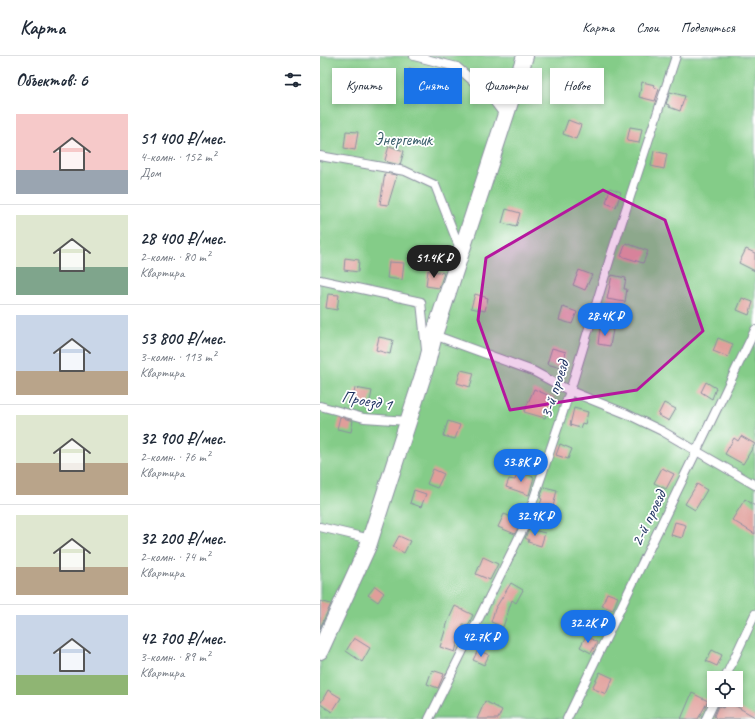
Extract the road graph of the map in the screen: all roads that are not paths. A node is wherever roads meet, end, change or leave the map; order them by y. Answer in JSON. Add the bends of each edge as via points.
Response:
{"nodes":[{"id":1,"x":414,"y":56,"type":"edge"},
{"id":2,"x":525,"y":56,"type":"edge"},
{"id":3,"x":676,"y":56,"type":"edge"},
{"id":4,"x":505,"y":117,"type":"junction"},
{"id":5,"x":320,"y":156,"type":"edge"},
{"id":6,"x":461,"y":251,"type":"junction"},
{"id":7,"x":320,"y":280,"type":"edge"},
{"id":8,"x":755,"y":330,"type":"edge"},
{"id":9,"x":434,"y":335,"type":"junction"},
{"id":10,"x":427,"y":363,"type":"junction"},
{"id":11,"x":570,"y":390,"type":"junction"},
{"id":12,"x":320,"y":406,"type":"edge"},
{"id":13,"x":408,"y":421,"type":"junction"},
{"id":14,"x":697,"y":451,"type":"junction"},
{"id":15,"x":755,"y":485,"type":"edge"},
{"id":16,"x":320,"y":527,"type":"edge"},
{"id":17,"x":368,"y":546,"type":"junction"},
{"id":18,"x":755,"y":614,"type":"edge"},
{"id":19,"x":320,"y":651,"type":"edge"},
{"id":20,"x":728,"y":671,"type":"edge"},
{"id":21,"x":712,"y":707,"type":"edge"},
{"id":22,"x":429,"y":719,"type":"edge"},
{"id":23,"x":567,"y":719,"type":"edge"},
{"id":24,"x":706,"y":719,"type":"edge"}],
"edges":[{"from":1,"to":4,"type":"lane","via":[[457,67],[490,96]]},
{"from":2,"to":4,"type":"street"},
{"from":3,"to":11,"type":"lane","name":"3-й проезд"},
{"from":4,"to":6,"type":"street"},
{"from":5,"to":6,"type":"lane","via":[[405,171],[435,185]]},
{"from":6,"to":9,"type":"street"},
{"from":7,"to":10,"type":"lane","via":[[421,302]]},
{"from":8,"to":14,"type":"lane","name":"2-й проезд"},
{"from":9,"to":10,"type":"street"},
{"from":9,"to":11,"type":"lane","via":[[533,371]]},
{"from":10,"to":13,"type":"street"},
{"from":11,"to":14,"type":"lane","via":[[662,431]]},
{"from":11,"to":22,"type":"lane","name":"3-й проезд","via":[[525,524]]},
{"from":12,"to":13,"type":"lane","name":"Проезд 1","via":[[364,418]]},
{"from":13,"to":17,"type":"street"},
{"from":14,"to":15,"type":"lane"},
{"from":14,"to":23,"type":"lane","name":"2-й проезд"},
{"from":16,"to":17,"type":"lane","via":[[366,538]]},
{"from":17,"to":19,"type":"street"},
{"from":18,"to":20,"type":"lane"},
{"from":21,"to":24,"type":"lane"}]}
